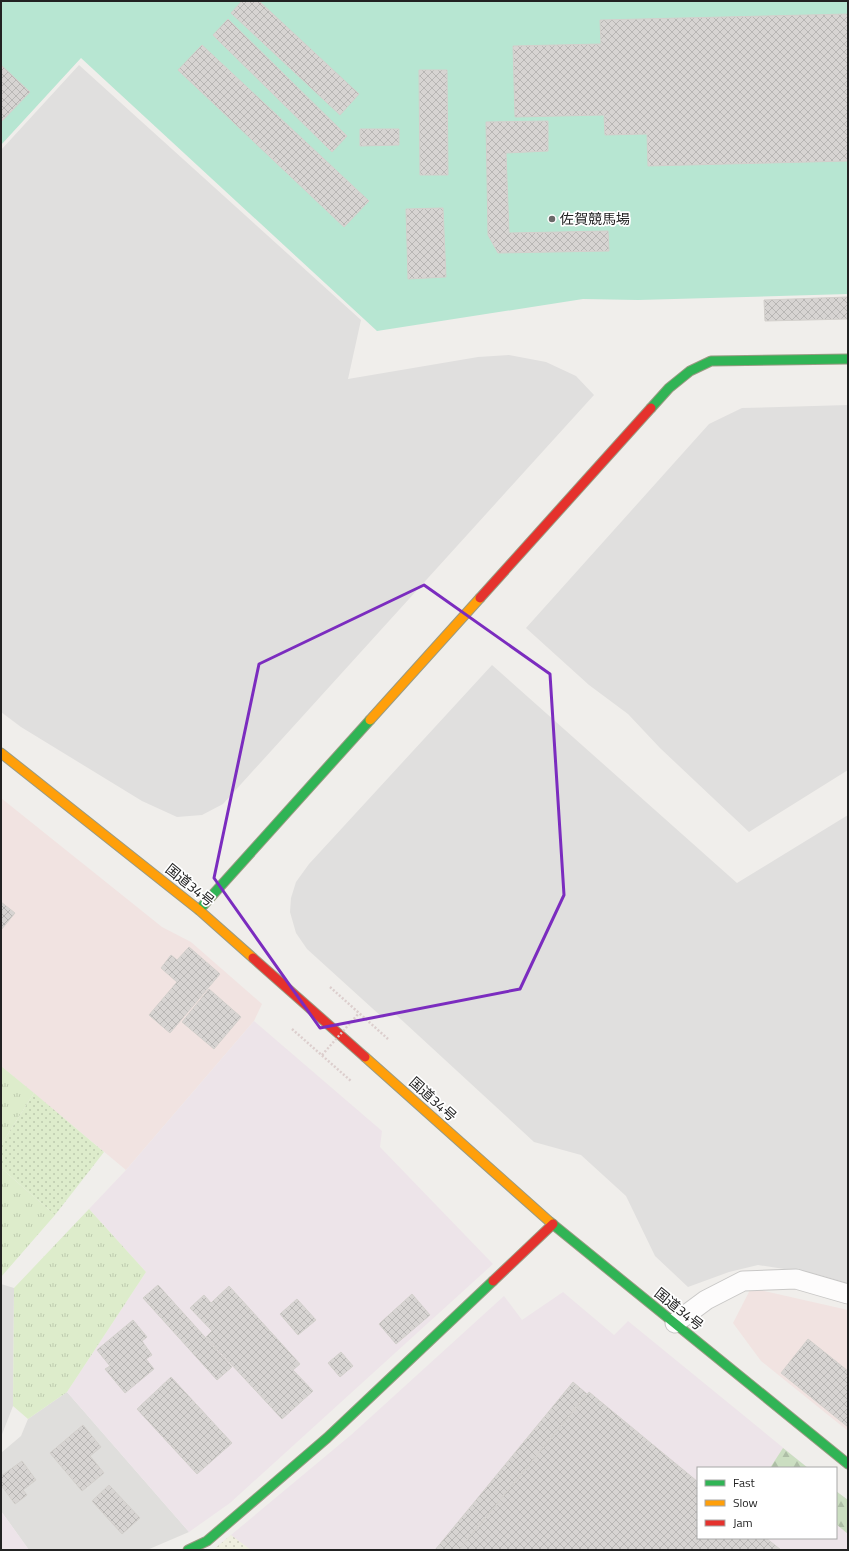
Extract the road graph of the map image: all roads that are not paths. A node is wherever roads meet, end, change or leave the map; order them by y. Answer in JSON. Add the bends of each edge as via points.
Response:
{"nodes":[{"id":1,"x":848,"y":359,"type":"edge"},
{"id":2,"x":1,"y":753,"type":"edge"},
{"id":3,"x":199,"y":910,"type":"junction"},
{"id":4,"x":553,"y":1224,"type":"junction"},
{"id":5,"x":848,"y":1294,"type":"edge"},
{"id":6,"x":675,"y":1323,"type":"junction"},
{"id":7,"x":848,"y":1464,"type":"edge"},
{"id":8,"x":188,"y":1550,"type":"edge"}],
"edges":[{"from":1,"to":3,"type":"main road","via":[[711,361],[690,371],[669,388]]},
{"from":2,"to":3,"type":"main road","name":"国道34号"},
{"from":3,"to":4,"type":"main road","name":"国道34号"},
{"from":4,"to":6,"type":"main road","name":"国道34号"},
{"from":4,"to":8,"type":"main road","via":[[327,1438],[207,1541]]},
{"from":5,"to":6,"type":"street","via":[[796,1279],[742,1280],[706,1300]]},
{"from":6,"to":7,"type":"main road","name":"国道34号"}]}
